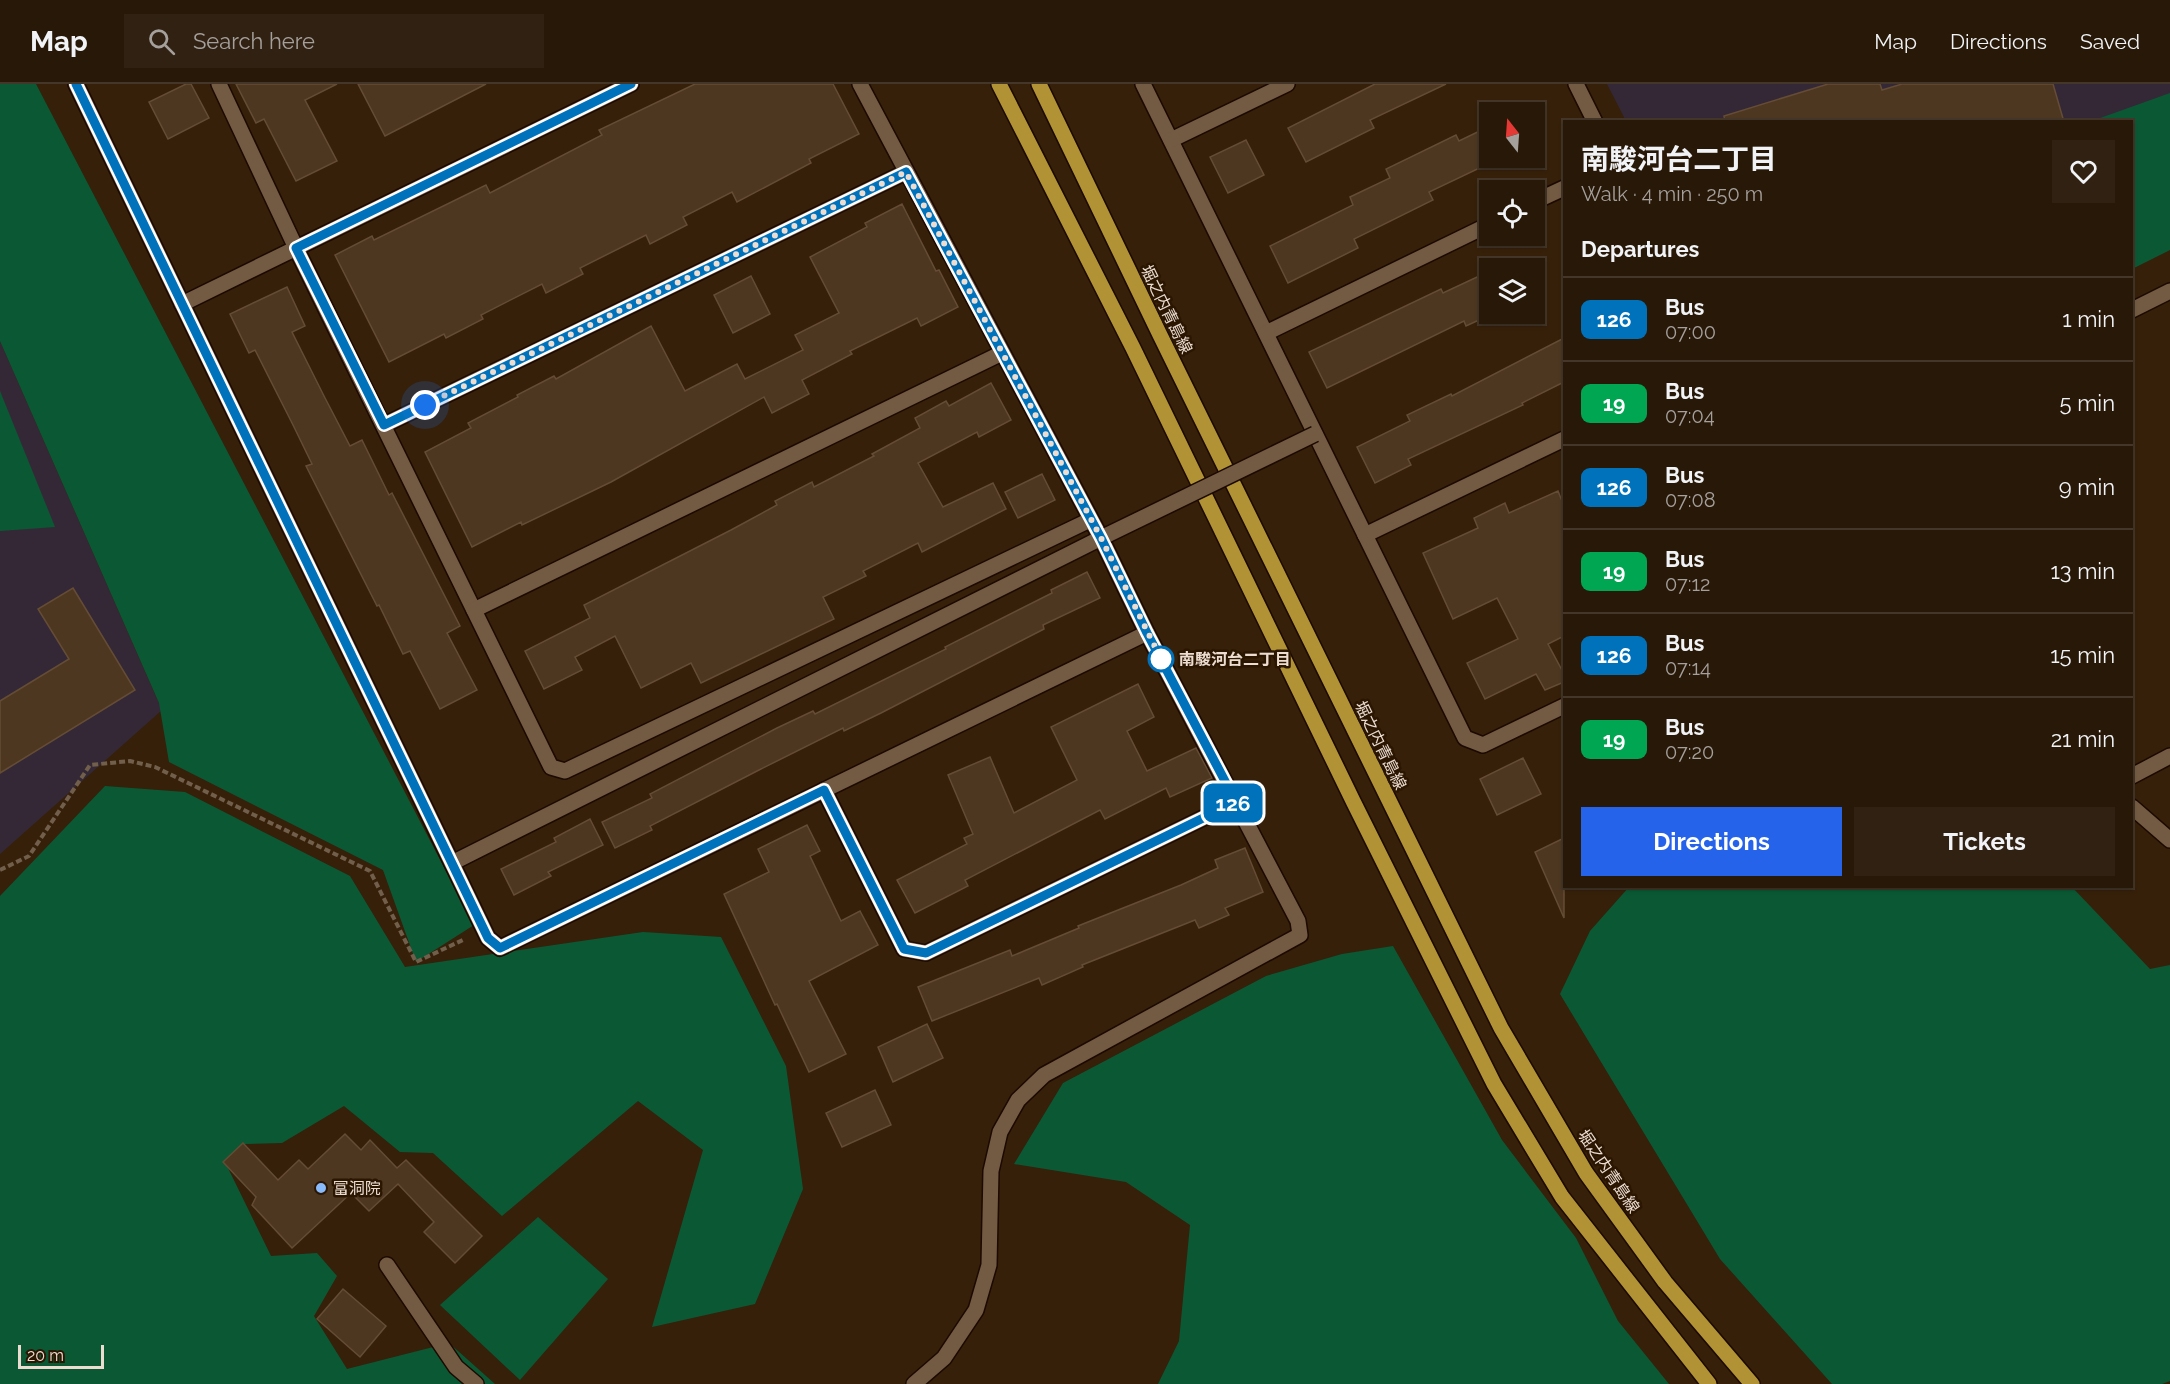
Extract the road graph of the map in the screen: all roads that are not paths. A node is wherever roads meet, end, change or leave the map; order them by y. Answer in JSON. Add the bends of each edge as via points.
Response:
{"nodes":[{"id":1,"x":76,"y":84,"type":"edge"},
{"id":2,"x":219,"y":84,"type":"edge"},
{"id":3,"x":631,"y":84,"type":"edge"},
{"id":4,"x":860,"y":84,"type":"edge"},
{"id":5,"x":999,"y":84,"type":"edge"},
{"id":6,"x":1040,"y":84,"type":"edge"},
{"id":7,"x":1143,"y":84,"type":"edge"},
{"id":8,"x":1287,"y":84,"type":"edge"},
{"id":9,"x":1576,"y":84,"type":"edge"},
{"id":10,"x":1594,"y":120,"type":"edge"},
{"id":11,"x":1171,"y":140,"type":"junction"},
{"id":12,"x":906,"y":172,"type":"junction"},
{"id":13,"x":1563,"y":188,"type":"edge"},
{"id":14,"x":1545,"y":197,"type":"edge"},
{"id":15,"x":1479,"y":229,"type":"edge"},
{"id":16,"x":296,"y":248,"type":"junction"},
{"id":17,"x":2170,"y":291,"type":"edge"},
{"id":18,"x":182,"y":304,"type":"junction"},
{"id":19,"x":2133,"y":310,"type":"edge"},
{"id":20,"x":1266,"y":333,"type":"junction"},
{"id":21,"x":1002,"y":353,"type":"junction"},
{"id":22,"x":384,"y":425,"type":"junction"},
{"id":23,"x":1315,"y":434,"type":"junction"},
{"id":24,"x":1563,"y":439,"type":"edge"},
{"id":25,"x":1090,"y":520,"type":"junction"},
{"id":26,"x":1365,"y":535,"type":"junction"},
{"id":27,"x":1101,"y":538,"type":"junction"},
{"id":28,"x":474,"y":610,"type":"junction"},
{"id":29,"x":1147,"y":633,"type":"junction"},
{"id":30,"x":1563,"y":706,"type":"edge"},
{"id":31,"x":2170,"y":756,"type":"edge"},
{"id":32,"x":2133,"y":775,"type":"edge"},
{"id":33,"x":824,"y":790,"type":"junction"},
{"id":34,"x":1236,"y":802,"type":"junction"},
{"id":35,"x":2133,"y":808,"type":"edge"},
{"id":36,"x":2170,"y":840,"type":"edge"},
{"id":37,"x":452,"y":863,"type":"junction"},
{"id":38,"x":387,"y":1265,"type":"dead end"},
{"id":39,"x":476,"y":1384,"type":"edge"},
{"id":40,"x":914,"y":1384,"type":"edge"},
{"id":41,"x":1708,"y":1384,"type":"edge"},
{"id":42,"x":1752,"y":1384,"type":"edge"}],
"edges":[{"from":1,"to":18,"type":"street"},
{"from":2,"to":16,"type":"street"},
{"from":3,"to":16,"type":"street"},
{"from":4,"to":12,"type":"street"},
{"from":5,"to":41,"type":"main road","via":[[1494,1084],[1562,1197]]},
{"from":6,"to":42,"type":"main road","name":"堀之内青島線","via":[[1501,1028],[1586,1173],[1665,1282]]},
{"from":7,"to":11,"type":"street"},
{"from":8,"to":11,"type":"street"},
{"from":9,"to":10,"type":"street"},
{"from":11,"to":20,"type":"street"},
{"from":12,"to":21,"type":"street"},
{"from":12,"to":22,"type":"street"},
{"from":13,"to":14,"type":"street"},
{"from":15,"to":20,"type":"street"},
{"from":16,"to":18,"type":"street"},
{"from":16,"to":22,"type":"street"},
{"from":17,"to":19,"type":"street"},
{"from":18,"to":37,"type":"street"},
{"from":20,"to":23,"type":"street"},
{"from":21,"to":25,"type":"street"},
{"from":21,"to":28,"type":"street"},
{"from":22,"to":28,"type":"street"},
{"from":23,"to":26,"type":"street"},
{"from":23,"to":27,"type":"street","bridge":true},
{"from":24,"to":26,"type":"street"},
{"from":25,"to":27,"type":"street"},
{"from":25,"to":28,"type":"street","via":[[565,771],[550,767]]},
{"from":26,"to":30,"type":"street","via":[[1465,738],[1483,745]]},
{"from":27,"to":29,"type":"street"},
{"from":27,"to":37,"type":"street"},
{"from":29,"to":33,"type":"street"},
{"from":29,"to":34,"type":"street"},
{"from":31,"to":32,"type":"street"},
{"from":33,"to":34,"type":"street","via":[[904,949],[926,953]]},
{"from":33,"to":37,"type":"street","via":[[500,948],[488,938]]},
{"from":34,"to":40,"type":"street","via":[[1298,921],[1300,935],[1044,1075],[1018,1100],[1000,1132],[991,1171],[989,1265],[976,1310],[944,1358]]},
{"from":35,"to":36,"type":"street"},
{"from":38,"to":39,"type":"street","via":[[456,1366]]}]}
